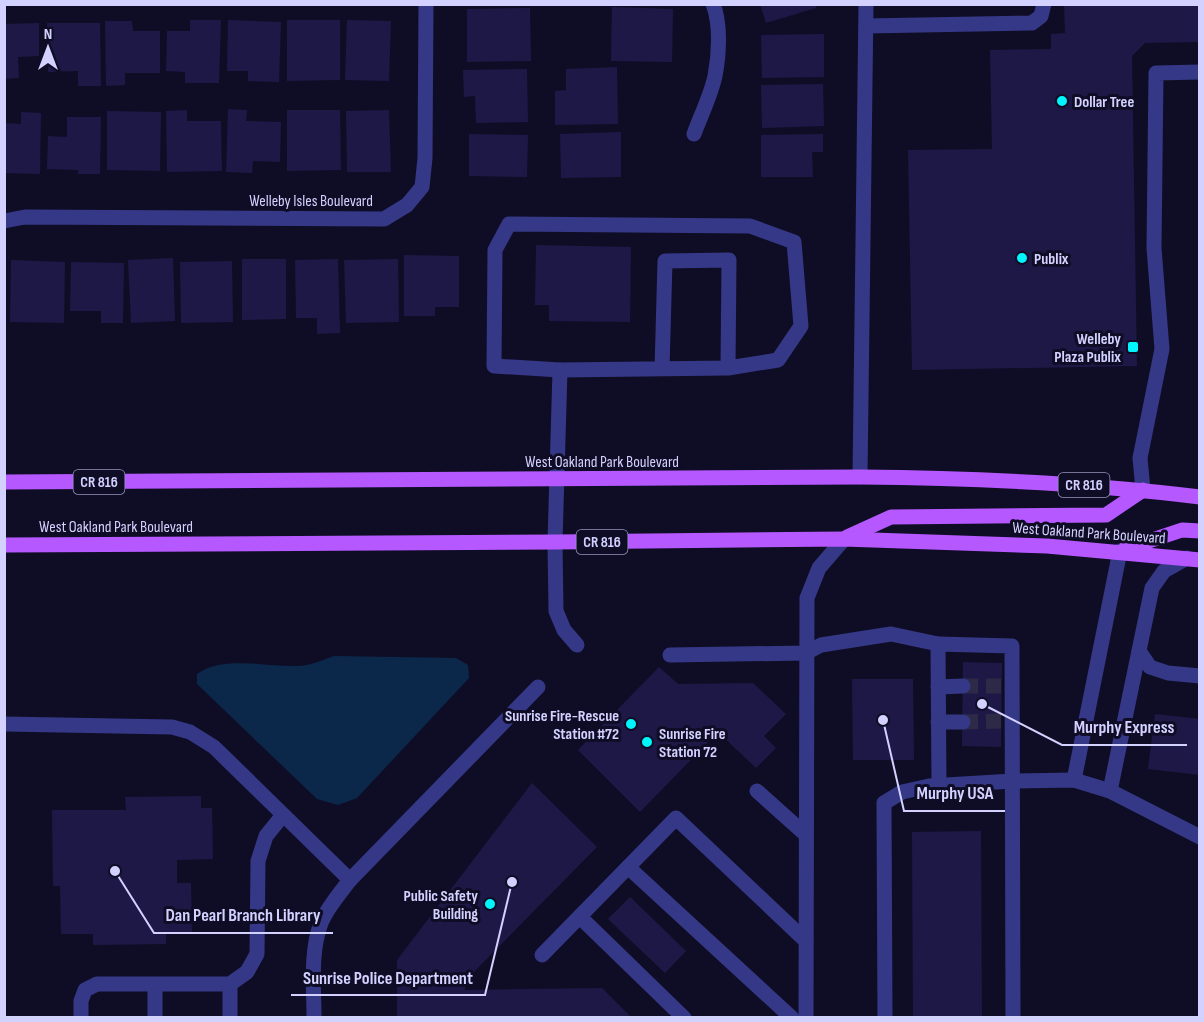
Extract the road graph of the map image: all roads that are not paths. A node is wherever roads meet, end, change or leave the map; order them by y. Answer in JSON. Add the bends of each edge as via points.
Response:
{"nodes":[{"id":1,"x":426,"y":4,"type":"edge"},
{"id":2,"x":712,"y":4,"type":"edge"},
{"id":3,"x":867,"y":4,"type":"edge"},
{"id":4,"x":1044,"y":4,"type":"edge"},
{"id":5,"x":866,"y":26,"type":"junction"},
{"id":6,"x":1200,"y":72,"type":"edge"},
{"id":7,"x":694,"y":134,"type":"dead end"},
{"id":8,"x":4,"y":221,"type":"edge"},
{"id":9,"x":662,"y":369,"type":"junction"},
{"id":10,"x":728,"y":369,"type":"junction"},
{"id":11,"x":560,"y":370,"type":"junction"},
{"id":12,"x":860,"y":477,"type":"junction"},
{"id":13,"x":558,"y":479,"type":"junction"},
{"id":14,"x":4,"y":482,"type":"edge"},
{"id":15,"x":1143,"y":490,"type":"junction"},
{"id":16,"x":1200,"y":497,"type":"edge"},
{"id":17,"x":1200,"y":531,"type":"edge"},
{"id":18,"x":844,"y":539,"type":"junction"},
{"id":19,"x":555,"y":542,"type":"junction"},
{"id":20,"x":4,"y":545,"type":"edge"},
{"id":21,"x":1120,"y":551,"type":"junction"},
{"id":22,"x":1193,"y":559,"type":"edge"},
{"id":23,"x":938,"y":644,"type":"junction"},
{"id":24,"x":577,"y":645,"type":"dead end"},
{"id":25,"x":1139,"y":651,"type":"junction"},
{"id":26,"x":806,"y":652,"type":"junction"},
{"id":27,"x":669,"y":655,"type":"dead end"},
{"id":28,"x":1200,"y":676,"type":"edge"},
{"id":29,"x":963,"y":686,"type":"tunnel mouth"},
{"id":30,"x":538,"y":687,"type":"dead end"},
{"id":31,"x":938,"y":687,"type":"junction"},
{"id":32,"x":938,"y":722,"type":"junction"},
{"id":33,"x":963,"y":722,"type":"tunnel mouth"},
{"id":34,"x":4,"y":724,"type":"edge"},
{"id":35,"x":1074,"y":780,"type":"junction"},
{"id":36,"x":1013,"y":781,"type":"junction"},
{"id":37,"x":939,"y":785,"type":"junction"},
{"id":38,"x":757,"y":791,"type":"dead end"},
{"id":39,"x":1110,"y":791,"type":"junction"},
{"id":40,"x":283,"y":815,"type":"junction"},
{"id":41,"x":805,"y":834,"type":"junction"},
{"id":42,"x":1200,"y":837,"type":"edge"},
{"id":43,"x":628,"y":867,"type":"junction"},
{"id":44,"x":350,"y":880,"type":"junction"},
{"id":45,"x":579,"y":918,"type":"junction"},
{"id":46,"x":806,"y":941,"type":"junction"},
{"id":47,"x":542,"y":955,"type":"dead end"},
{"id":48,"x":230,"y":984,"type":"junction"},
{"id":49,"x":155,"y":985,"type":"junction"},
{"id":50,"x":81,"y":1017,"type":"edge"},
{"id":51,"x":155,"y":1017,"type":"edge"},
{"id":52,"x":230,"y":1017,"type":"edge"},
{"id":53,"x":314,"y":1017,"type":"edge"},
{"id":54,"x":684,"y":1017,"type":"edge"},
{"id":55,"x":792,"y":1017,"type":"edge"},
{"id":56,"x":806,"y":1017,"type":"edge"},
{"id":57,"x":885,"y":1017,"type":"edge"},
{"id":58,"x":1013,"y":1017,"type":"edge"}],
"edges":[{"from":1,"to":8,"type":"street","name":"Welleby Isles Boulevard","via":[[422,187],[407,205],[384,219]]},
{"from":2,"to":7,"type":"street","via":[[718,42],[715,76]]},
{"from":3,"to":5,"type":"street"},
{"from":4,"to":5,"type":"street","via":[[1041,16],[1032,23]]},
{"from":5,"to":12,"type":"street"},
{"from":6,"to":15,"type":"street","via":[[1156,73],[1154,248],[1162,349],[1140,458]]},
{"from":9,"to":10,"type":"street"},
{"from":9,"to":10,"type":"street","via":[[665,261],[729,260]]},
{"from":9,"to":11,"type":"street"},
{"from":10,"to":11,"type":"street","via":[[778,360],[801,326],[794,242],[750,226],[509,224],[495,250],[494,366]]},
{"from":11,"to":13,"type":"street"},
{"from":12,"to":13,"type":"main road","name":"West Oakland Park Boulevard","number":"CR 816"},
{"from":12,"to":15,"type":"main road","name":"West Oakland Park Boulevard","number":"CR 816","via":[[954,478]]},
{"from":13,"to":14,"type":"main road","name":"West Oakland Park Boulevard","number":"CR 816"},
{"from":13,"to":19,"type":"street"},
{"from":15,"to":16,"type":"main road","name":"West Oakland Park Boulevard","number":"CR 816"},
{"from":15,"to":18,"type":"main road","via":[[1106,515],[891,517]]},
{"from":17,"to":21,"type":"main road","via":[[1182,530]]},
{"from":18,"to":19,"type":"main road","name":"West Oakland Park Boulevard","number":"CR 816"},
{"from":18,"to":21,"type":"main road","name":"West Oakland Park Boulevard","number":"CR 816"},
{"from":18,"to":26,"type":"street","via":[[819,568],[807,598]]},
{"from":19,"to":20,"type":"main road","name":"West Oakland Park Boulevard","number":"CR 816"},
{"from":19,"to":24,"type":"street","via":[[556,611],[564,630]]},
{"from":21,"to":22,"type":"main road","name":"West Oakland Park Boulevard","number":"CR 816"},
{"from":21,"to":35,"type":"street"},
{"from":22,"to":25,"type":"street","via":[[1164,571],[1152,588]]},
{"from":23,"to":26,"type":"street","via":[[891,634],[821,645]]},
{"from":23,"to":31,"type":"street"},
{"from":23,"to":36,"type":"street","via":[[1012,646],[1007,721]]},
{"from":25,"to":28,"type":"street","via":[[1150,667]]},
{"from":25,"to":39,"type":"street"},
{"from":26,"to":27,"type":"street"},
{"from":26,"to":41,"type":"street"},
{"from":29,"to":31,"type":"street"},
{"from":30,"to":44,"type":"street"},
{"from":31,"to":32,"type":"street"},
{"from":32,"to":33,"type":"street"},
{"from":32,"to":37,"type":"street"},
{"from":34,"to":40,"type":"street","via":[[172,727],[190,732],[214,747]]},
{"from":35,"to":36,"type":"street"},
{"from":35,"to":39,"type":"street"},
{"from":36,"to":37,"type":"street"},
{"from":36,"to":58,"type":"street"},
{"from":37,"to":57,"type":"street","via":[[902,792],[884,802]]},
{"from":38,"to":41,"type":"street"},
{"from":39,"to":42,"type":"street"},
{"from":40,"to":44,"type":"street"},
{"from":40,"to":48,"type":"street","via":[[266,836],[258,861],[257,954],[247,972]]},
{"from":41,"to":46,"type":"street"},
{"from":43,"to":45,"type":"street"},
{"from":43,"to":46,"type":"street","via":[[676,818]]},
{"from":43,"to":55,"type":"street"},
{"from":44,"to":53,"type":"street","via":[[321,922],[314,949]]},
{"from":45,"to":47,"type":"street"},
{"from":45,"to":54,"type":"street"},
{"from":46,"to":56,"type":"street"},
{"from":48,"to":49,"type":"street"},
{"from":48,"to":52,"type":"street"},
{"from":49,"to":50,"type":"street","via":[[97,984],[85,990]]},
{"from":49,"to":51,"type":"street"}]}
